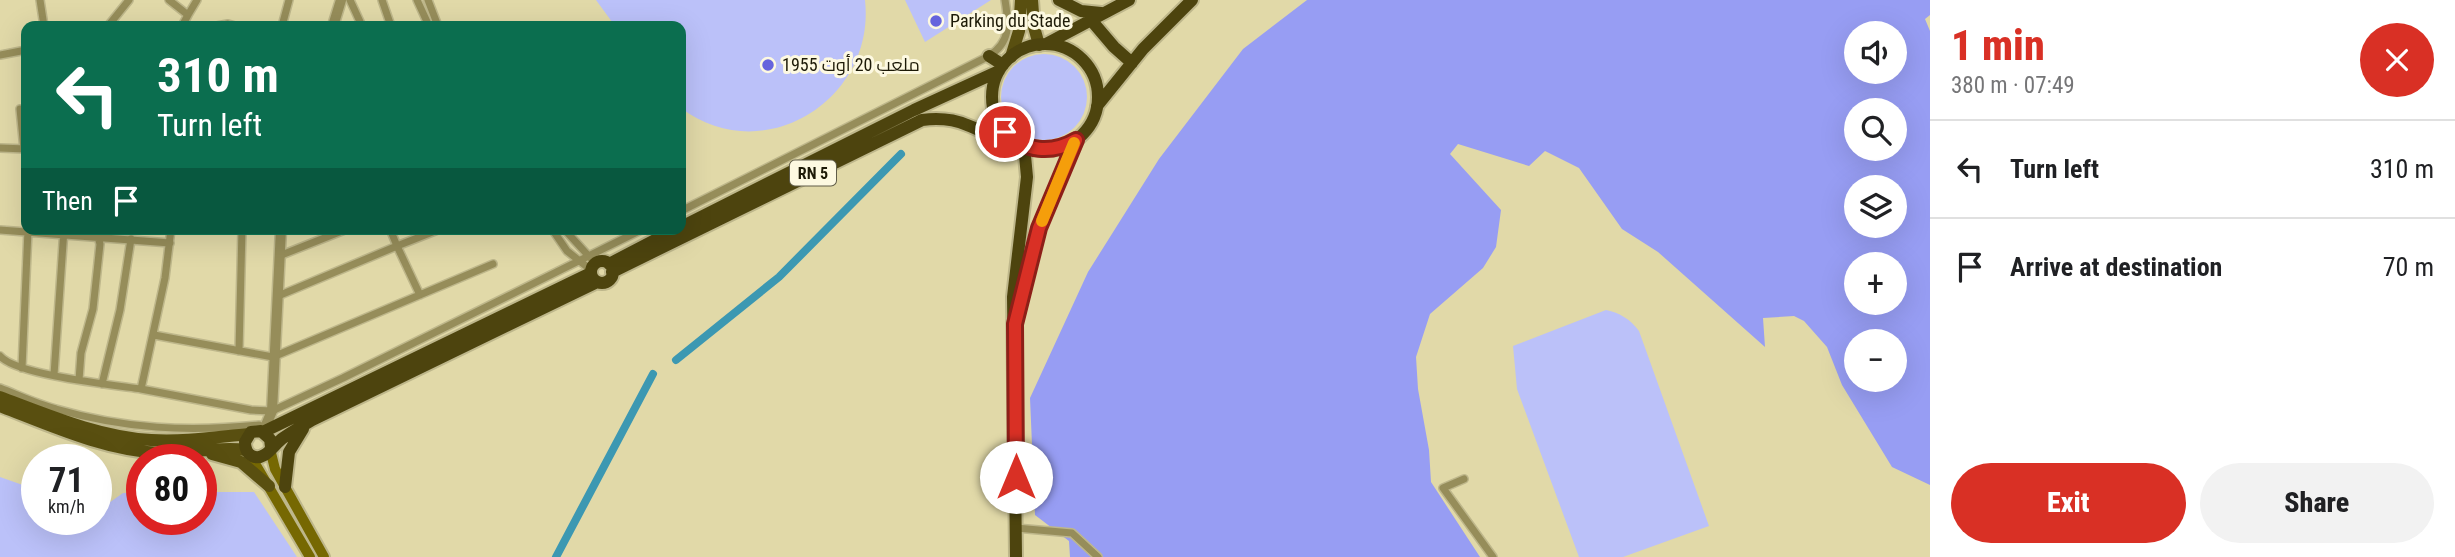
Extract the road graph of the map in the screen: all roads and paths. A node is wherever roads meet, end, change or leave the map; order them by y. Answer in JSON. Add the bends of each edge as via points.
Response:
{"nodes":[{"id":1,"x":40,"y":0,"type":"edge"},
{"id":2,"x":129,"y":0,"type":"edge"},
{"id":3,"x":169,"y":0,"type":"edge"},
{"id":4,"x":197,"y":0,"type":"edge"},
{"id":5,"x":289,"y":0,"type":"edge"},
{"id":6,"x":341,"y":0,"type":"edge"},
{"id":7,"x":350,"y":0,"type":"edge"},
{"id":8,"x":382,"y":0,"type":"edge"},
{"id":9,"x":417,"y":0,"type":"edge"},
{"id":10,"x":428,"y":0,"type":"edge"},
{"id":11,"x":1005,"y":0,"type":"edge"},
{"id":12,"x":1021,"y":0,"type":"edge"},
{"id":13,"x":1032,"y":0,"type":"edge"},
{"id":14,"x":1059,"y":0,"type":"edge"},
{"id":15,"x":1129,"y":0,"type":"edge"},
{"id":16,"x":1190,"y":2,"type":"edge"},
{"id":17,"x":1105,"y":13,"type":"junction"},
{"id":18,"x":188,"y":15,"type":"junction"},
{"id":19,"x":1091,"y":20,"type":"junction"},
{"id":20,"x":43,"y":21,"type":"edge"},
{"id":21,"x":112,"y":21,"type":"edge"},
{"id":22,"x":185,"y":21,"type":"edge"},
{"id":23,"x":283,"y":21,"type":"edge"},
{"id":24,"x":335,"y":21,"type":"edge"},
{"id":25,"x":360,"y":21,"type":"edge"},
{"id":26,"x":389,"y":21,"type":"edge"},
{"id":27,"x":427,"y":21,"type":"edge"},
{"id":28,"x":436,"y":21,"type":"edge"},
{"id":29,"x":1043,"y":45,"type":"junction"},
{"id":30,"x":21,"y":51,"type":"edge"},
{"id":31,"x":0,"y":55,"type":"edge"},
{"id":32,"x":989,"y":56,"type":"junction"},
{"id":33,"x":1132,"y":63,"type":"junction"},
{"id":34,"x":1004,"y":64,"type":"junction"},
{"id":35,"x":1097,"y":107,"type":"junction"},
{"id":36,"x":20,"y":109,"type":"dead end"},
{"id":37,"x":21,"y":117,"type":"edge"},
{"id":38,"x":1076,"y":140,"type":"junction"},
{"id":39,"x":1022,"y":144,"type":"junction"},
{"id":40,"x":0,"y":148,"type":"edge"},
{"id":41,"x":21,"y":149,"type":"edge"},
{"id":42,"x":686,"y":209,"type":"edge"},
{"id":43,"x":686,"y":224,"type":"edge"},
{"id":44,"x":0,"y":230,"type":"edge"},
{"id":45,"x":21,"y":231,"type":"edge"},
{"id":46,"x":686,"y":232,"type":"edge"},
{"id":47,"x":28,"y":235,"type":"edge"},
{"id":48,"x":64,"y":235,"type":"edge"},
{"id":49,"x":84,"y":235,"type":"edge"},
{"id":50,"x":171,"y":235,"type":"edge"},
{"id":51,"x":242,"y":235,"type":"edge"},
{"id":52,"x":281,"y":235,"type":"edge"},
{"id":53,"x":332,"y":235,"type":"edge"},
{"id":54,"x":392,"y":235,"type":"edge"},
{"id":55,"x":425,"y":235,"type":"edge"},
{"id":56,"x":556,"y":235,"type":"edge"},
{"id":57,"x":568,"y":235,"type":"edge"},
{"id":58,"x":635,"y":235,"type":"edge"},
{"id":59,"x":667,"y":235,"type":"edge"},
{"id":60,"x":680,"y":235,"type":"edge"},
{"id":61,"x":98,"y":237,"type":"junction"},
{"id":62,"x":131,"y":239,"type":"junction"},
{"id":63,"x":170,"y":243,"type":"junction"},
{"id":64,"x":397,"y":246,"type":"junction"},
{"id":65,"x":279,"y":256,"type":"junction"},
{"id":66,"x":579,"y":261,"type":"junction"},
{"id":67,"x":493,"y":264,"type":"dead end"},
{"id":68,"x":611,"y":268,"type":"junction"},
{"id":69,"x":592,"y":269,"type":"junction"},
{"id":70,"x":420,"y":295,"type":"junction"},
{"id":71,"x":278,"y":296,"type":"junction"},
{"id":72,"x":1015,"y":324,"type":"junction"},
{"id":73,"x":154,"y":335,"type":"junction"},
{"id":74,"x":239,"y":351,"type":"junction"},
{"id":75,"x":0,"y":356,"type":"edge"},
{"id":76,"x":273,"y":357,"type":"junction"},
{"id":77,"x":22,"y":368,"type":"junction"},
{"id":78,"x":54,"y":375,"type":"junction"},
{"id":79,"x":79,"y":380,"type":"junction"},
{"id":80,"x":103,"y":384,"type":"junction"},
{"id":81,"x":0,"y":388,"type":"edge"},
{"id":82,"x":141,"y":389,"type":"junction"},
{"id":83,"x":0,"y":397,"type":"edge"},
{"id":84,"x":0,"y":406,"type":"edge"},
{"id":85,"x":272,"y":411,"type":"junction"},
{"id":86,"x":312,"y":420,"type":"junction"},
{"id":87,"x":265,"y":428,"type":"junction"},
{"id":88,"x":249,"y":434,"type":"junction"},
{"id":89,"x":126,"y":448,"type":"edge"},
{"id":90,"x":271,"y":448,"type":"junction"},
{"id":91,"x":217,"y":449,"type":"edge"},
{"id":92,"x":248,"y":453,"type":"junction"},
{"id":93,"x":217,"y":455,"type":"edge"},
{"id":94,"x":1464,"y":479,"type":"dead end"},
{"id":95,"x":269,"y":486,"type":"junction"},
{"id":96,"x":285,"y":487,"type":"junction"},
{"id":97,"x":1016,"y":528,"type":"junction"},
{"id":98,"x":310,"y":557,"type":"edge"},
{"id":99,"x":324,"y":557,"type":"edge"},
{"id":100,"x":1016,"y":557,"type":"edge"},
{"id":101,"x":1098,"y":557,"type":"edge"},
{"id":102,"x":1493,"y":557,"type":"edge"}],
"edges":[{"from":1,"to":20,"type":"street"},
{"from":2,"to":21,"type":"street"},
{"from":3,"to":18,"type":"street"},
{"from":4,"to":18,"type":"street"},
{"from":5,"to":23,"type":"street"},
{"from":6,"to":24,"type":"street"},
{"from":7,"to":25,"type":"street"},
{"from":8,"to":26,"type":"street"},
{"from":9,"to":27,"type":"street"},
{"from":10,"to":28,"type":"street"},
{"from":11,"to":32,"type":"street","via":[[1006,37]]},
{"from":12,"to":34,"type":"main road","via":[[1019,31]]},
{"from":13,"to":29,"type":"main road","via":[[1034,27]]},
{"from":14,"to":17,"type":"highway","via":[[1081,11]]},
{"from":15,"to":17,"type":"highway"},
{"from":16,"to":33,"type":"highway"},
{"from":17,"to":19,"type":"highway"},
{"from":18,"to":22,"type":"street"},
{"from":19,"to":29,"type":"highway"},
{"from":19,"to":33,"type":"highway"},
{"from":29,"to":34,"type":"highway","via":[[1024,49]]},
{"from":29,"to":35,"type":"highway","via":[[1069,50],[1084,61],[1096,82]]},
{"from":30,"to":31,"type":"street"},
{"from":32,"to":34,"type":"highway"},
{"from":32,"to":42,"type":"street"},
{"from":33,"to":35,"type":"highway"},
{"from":34,"to":39,"type":"highway","via":[[993,90],[993,109],[1001,127]]},
{"from":34,"to":43,"type":"highway","number":"RN 5"},
{"from":35,"to":38,"type":"highway"},
{"from":36,"to":37,"type":"street"},
{"from":38,"to":39,"type":"highway","via":[[1054,149]]},
{"from":38,"to":72,"type":"highway","via":[[1039,228]]},
{"from":39,"to":46,"type":"highway","number":"RN 5","via":[[1006,143],[955,121],[922,120]]},
{"from":39,"to":72,"type":"highway","via":[[1027,177],[1013,297]]},
{"from":40,"to":41,"type":"street"},
{"from":44,"to":45,"type":"street"},
{"from":47,"to":77,"type":"street"},
{"from":48,"to":78,"type":"street"},
{"from":49,"to":61,"type":"street"},
{"from":50,"to":63,"type":"street"},
{"from":51,"to":74,"type":"street"},
{"from":52,"to":65,"type":"street"},
{"from":53,"to":65,"type":"street"},
{"from":54,"to":64,"type":"street"},
{"from":55,"to":64,"type":"street"},
{"from":56,"to":66,"type":"street"},
{"from":57,"to":69,"type":"street"},
{"from":58,"to":69,"type":"street"},
{"from":59,"to":68,"type":"highway","number":"RN 5"},
{"from":60,"to":68,"type":"highway","number":"RN 5"},
{"from":61,"to":62,"type":"street"},
{"from":61,"to":79,"type":"street","via":[[93,309]]},
{"from":62,"to":63,"type":"street"},
{"from":62,"to":80,"type":"street"},
{"from":63,"to":73,"type":"street"},
{"from":64,"to":70,"type":"street"},
{"from":64,"to":71,"type":"street"},
{"from":65,"to":71,"type":"street"},
{"from":66,"to":69,"type":"street"},
{"from":66,"to":69,"type":"street"},
{"from":66,"to":85,"type":"street"},
{"from":67,"to":70,"type":"street"},
{"from":68,"to":69,"type":"highway","number":"RN 5","via":[[601,261]]},
{"from":68,"to":69,"type":"highway","number":"RN 5","via":[[607,281]]},
{"from":69,"to":86,"type":"highway","number":"RN 5"},
{"from":69,"to":87,"type":"highway","number":"RN 5"},
{"from":70,"to":76,"type":"street"},
{"from":71,"to":76,"type":"street"},
{"from":72,"to":97,"type":"highway"},
{"from":73,"to":74,"type":"street"},
{"from":73,"to":82,"type":"street"},
{"from":74,"to":76,"type":"street"},
{"from":75,"to":77,"type":"street"},
{"from":76,"to":85,"type":"street"},
{"from":77,"to":78,"type":"street"},
{"from":78,"to":79,"type":"street"},
{"from":79,"to":80,"type":"street"},
{"from":80,"to":82,"type":"street"},
{"from":81,"to":87,"type":"street","via":[[54,409],[117,424],[186,430]]},
{"from":82,"to":85,"type":"street"},
{"from":83,"to":88,"type":"main road","via":[[122,437],[180,441]]},
{"from":84,"to":89,"type":"main road","via":[[82,438]]},
{"from":85,"to":87,"type":"street"},
{"from":86,"to":90,"type":"highway","number":"RN 5"},
{"from":86,"to":96,"type":"highway","via":[[289,452]]},
{"from":87,"to":88,"type":"highway"},
{"from":87,"to":90,"type":"highway"},
{"from":88,"to":92,"type":"highway","via":[[245,442]]},
{"from":90,"to":92,"type":"highway","via":[[262,457]]},
{"from":90,"to":96,"type":"main road","via":[[272,463]]},
{"from":91,"to":92,"type":"main road"},
{"from":92,"to":95,"type":"main road"},
{"from":93,"to":95,"type":"main road","via":[[241,463]]},
{"from":94,"to":102,"type":"street","via":[[1443,488]]},
{"from":95,"to":98,"type":"main road"},
{"from":96,"to":99,"type":"main road"},
{"from":97,"to":100,"type":"highway"},
{"from":97,"to":101,"type":"street","via":[[1072,533]]}]}
